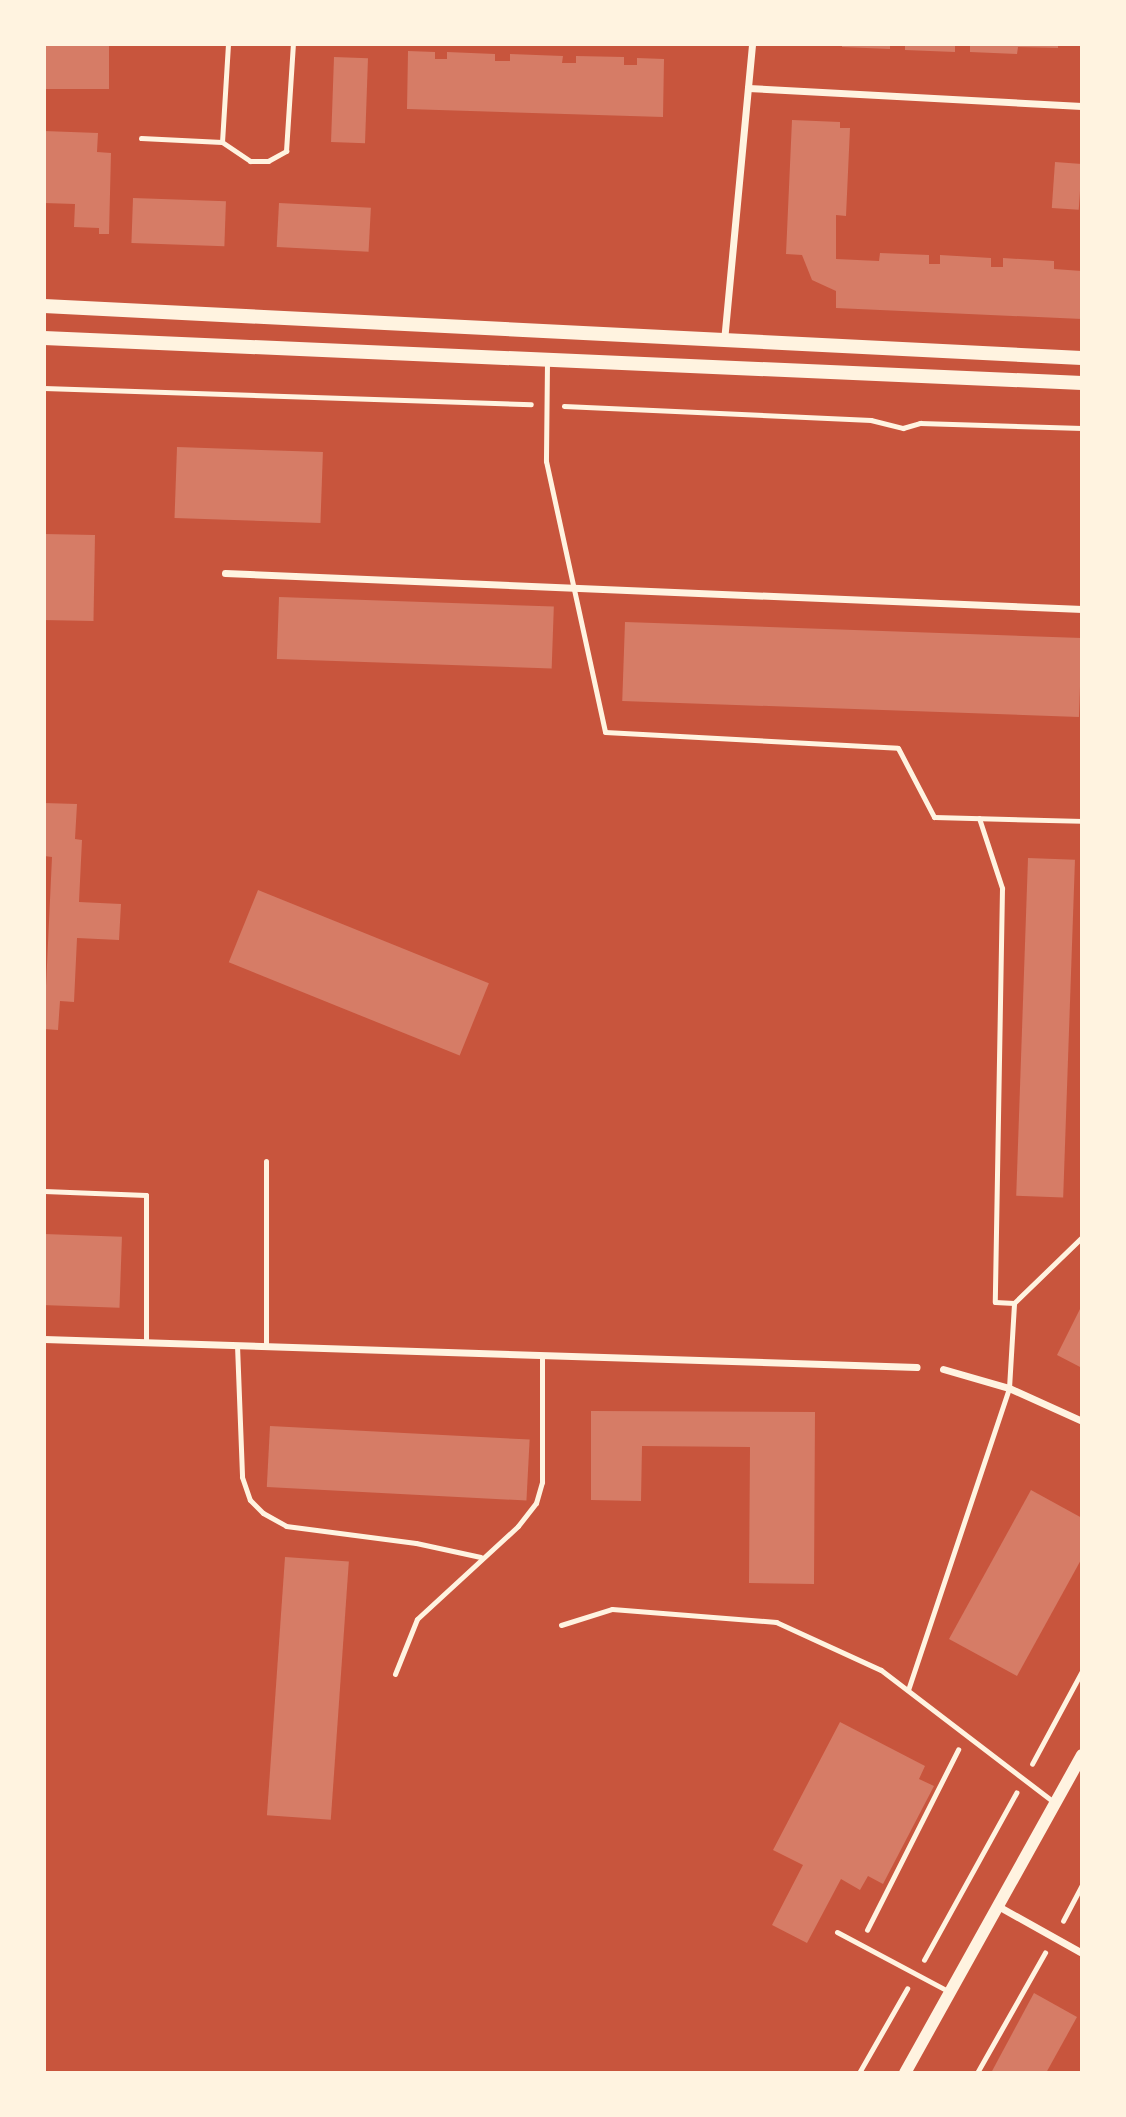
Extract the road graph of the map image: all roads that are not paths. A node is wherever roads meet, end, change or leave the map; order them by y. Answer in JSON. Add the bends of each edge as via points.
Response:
{"nodes":[{"id":1,"x":228,"y":44,"type":"edge"},
{"id":2,"x":293,"y":44,"type":"edge"},
{"id":3,"x":752,"y":44,"type":"edge"},
{"id":4,"x":748,"y":88,"type":"junction"},
{"id":5,"x":1082,"y":106,"type":"edge"},
{"id":6,"x":141,"y":138,"type":"dead end"},
{"id":7,"x":222,"y":142,"type":"junction"},
{"id":8,"x":44,"y":306,"type":"edge"},
{"id":9,"x":44,"y":338,"type":"edge"},
{"id":10,"x":724,"y":342,"type":"junction"},
{"id":11,"x":1082,"y":358,"type":"edge"},
{"id":12,"x":547,"y":359,"type":"junction"},
{"id":13,"x":1082,"y":383,"type":"edge"},
{"id":14,"x":225,"y":573,"type":"dead end"},
{"id":15,"x":574,"y":585,"type":"junction"},
{"id":16,"x":1082,"y":608,"type":"edge"},
{"id":17,"x":979,"y":818,"type":"junction"},
{"id":18,"x":1082,"y":821,"type":"edge"},
{"id":19,"x":266,"y":1161,"type":"dead end"},
{"id":20,"x":44,"y":1191,"type":"edge"},
{"id":21,"x":1082,"y":1237,"type":"edge"},
{"id":22,"x":1014,"y":1303,"type":"junction"},
{"id":23,"x":44,"y":1339,"type":"edge"},
{"id":24,"x":146,"y":1342,"type":"junction"},
{"id":25,"x":237,"y":1345,"type":"junction"},
{"id":26,"x":266,"y":1346,"type":"junction"},
{"id":27,"x":542,"y":1355,"type":"junction"},
{"id":28,"x":917,"y":1367,"type":"dead end"},
{"id":29,"x":943,"y":1369,"type":"dead end"},
{"id":30,"x":1009,"y":1388,"type":"junction"},
{"id":31,"x":1082,"y":1421,"type":"edge"},
{"id":32,"x":480,"y":1557,"type":"junction"},
{"id":33,"x":561,"y":1625,"type":"dead end"},
{"id":34,"x":395,"y":1674,"type":"dead end"},
{"id":35,"x":908,"y":1690,"type":"junction"},
{"id":36,"x":1082,"y":1755,"type":"edge"},
{"id":37,"x":1055,"y":1803,"type":"junction"},
{"id":38,"x":998,"y":1906,"type":"junction"},
{"id":39,"x":837,"y":1932,"type":"dead end"},
{"id":40,"x":1082,"y":1953,"type":"edge"},
{"id":41,"x":950,"y":1992,"type":"junction"},
{"id":42,"x":905,"y":2073,"type":"edge"}],
"edges":[{"from":1,"to":7,"type":"lane"},
{"from":2,"to":7,"type":"lane","via":[[286,151],[268,161],[250,161]]},
{"from":3,"to":4,"type":"street"},
{"from":4,"to":5,"type":"street"},
{"from":4,"to":10,"type":"street"},
{"from":6,"to":7,"type":"lane"},
{"from":8,"to":10,"type":"main road"},
{"from":9,"to":12,"type":"main road"},
{"from":10,"to":11,"type":"main road"},
{"from":12,"to":13,"type":"main road"},
{"from":12,"to":15,"type":"lane","via":[[546,461]]},
{"from":14,"to":15,"type":"street"},
{"from":15,"to":16,"type":"street"},
{"from":15,"to":17,"type":"lane","via":[[605,732],[898,748],[934,817]]},
{"from":17,"to":18,"type":"lane"},
{"from":17,"to":22,"type":"lane","via":[[1002,888],[995,1302]]},
{"from":19,"to":26,"type":"lane"},
{"from":20,"to":24,"type":"lane","via":[[146,1195]]},
{"from":21,"to":22,"type":"lane"},
{"from":22,"to":30,"type":"lane"},
{"from":23,"to":24,"type":"street"},
{"from":24,"to":25,"type":"street"},
{"from":25,"to":26,"type":"street"},
{"from":25,"to":32,"type":"lane","via":[[242,1477],[250,1500],[263,1513],[286,1526],[416,1543]]},
{"from":26,"to":27,"type":"street"},
{"from":27,"to":28,"type":"street"},
{"from":27,"to":32,"type":"lane","via":[[542,1482],[536,1503],[518,1526]]},
{"from":29,"to":30,"type":"street"},
{"from":30,"to":31,"type":"street"},
{"from":30,"to":35,"type":"lane"},
{"from":32,"to":34,"type":"lane","via":[[417,1619]]},
{"from":33,"to":35,"type":"lane","via":[[612,1609],[776,1622],[831,1643]]},
{"from":35,"to":37,"type":"lane"},
{"from":36,"to":37,"type":"street"},
{"from":37,"to":38,"type":"street"},
{"from":38,"to":40,"type":"street"},
{"from":38,"to":41,"type":"street"},
{"from":39,"to":41,"type":"lane"},
{"from":41,"to":42,"type":"street"}]}
